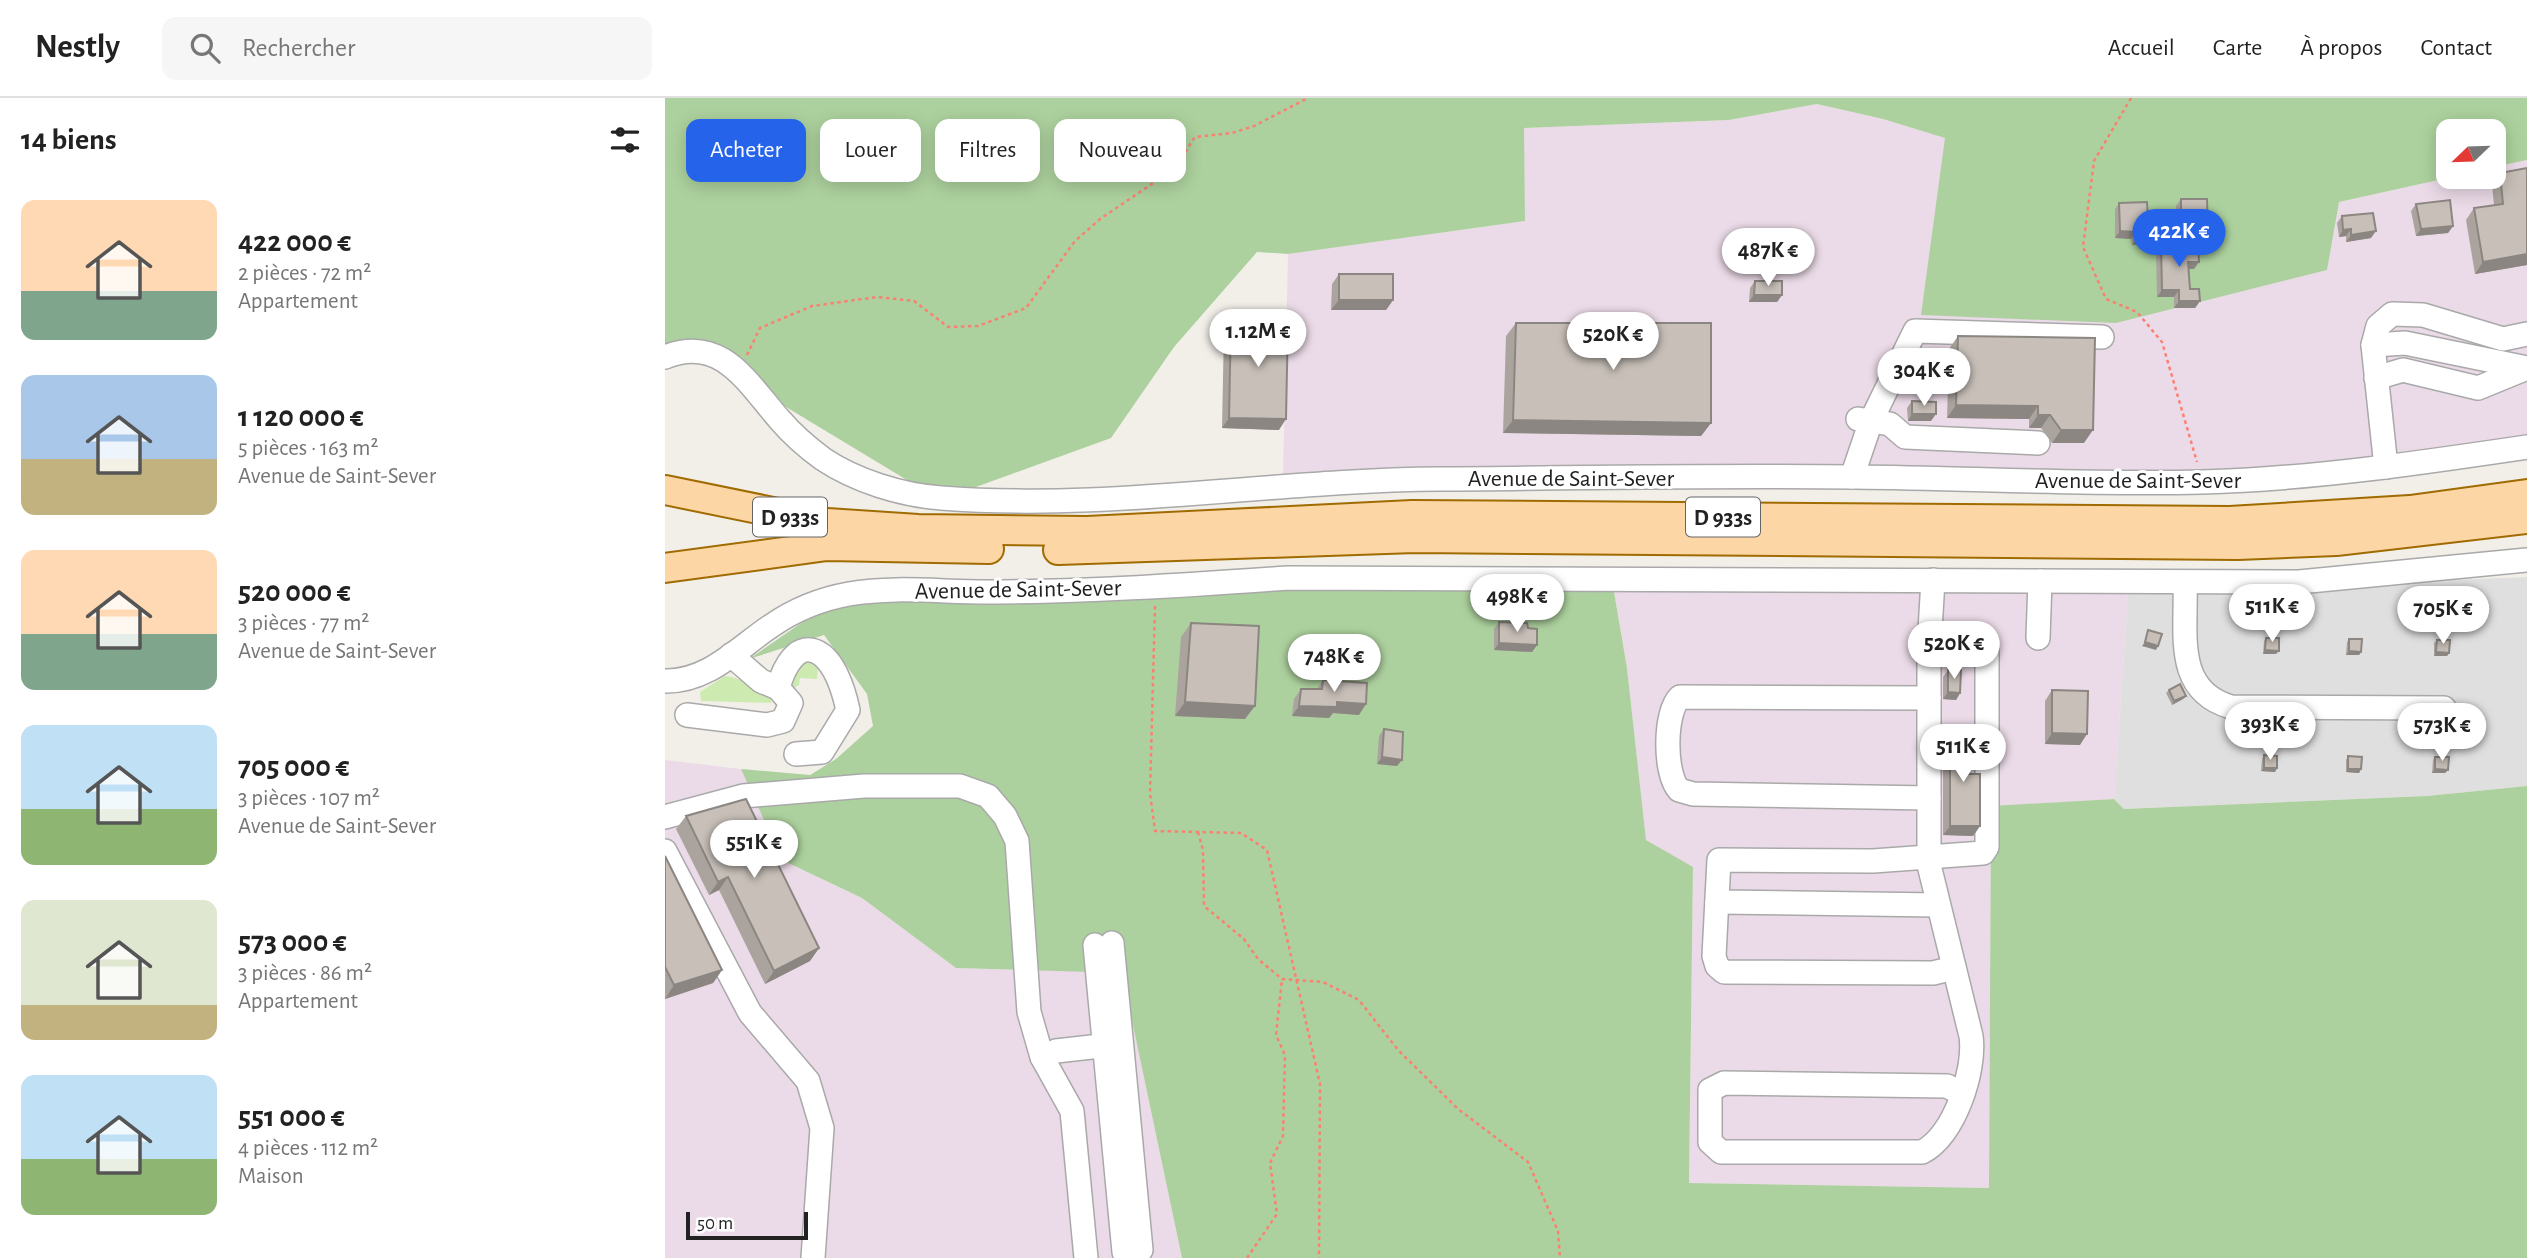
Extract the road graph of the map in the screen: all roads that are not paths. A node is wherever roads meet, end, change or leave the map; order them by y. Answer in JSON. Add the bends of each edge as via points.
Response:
{"nodes":[{"id":1,"x":2527,"y":334,"type":"edge"},
{"id":2,"x":2102,"y":337,"type":"dead end"},
{"id":3,"x":2372,"y":345,"type":"junction"},
{"id":4,"x":665,"y":357,"type":"edge"},
{"id":5,"x":2527,"y":368,"type":"edge"},
{"id":6,"x":2376,"y":378,"type":"junction"},
{"id":7,"x":1871,"y":421,"type":"junction"},
{"id":8,"x":2038,"y":443,"type":"dead end"},
{"id":9,"x":2527,"y":447,"type":"edge"},
{"id":10,"x":2386,"y":467,"type":"junction"},
{"id":11,"x":1852,"y":477,"type":"junction"},
{"id":12,"x":665,"y":490,"type":"edge"},
{"id":13,"x":2527,"y":494,"type":"edge"},
{"id":14,"x":2527,"y":519,"type":"edge"},
{"id":15,"x":2527,"y":560,"type":"edge"},
{"id":16,"x":665,"y":568,"type":"edge"},
{"id":17,"x":1933,"y":580,"type":"junction"},
{"id":18,"x":2040,"y":581,"type":"junction"},
{"id":19,"x":2185,"y":583,"type":"junction"},
{"id":20,"x":2038,"y":638,"type":"dead end"},
{"id":21,"x":1987,"y":652,"type":"dead end"},
{"id":22,"x":731,"y":656,"type":"junction"},
{"id":23,"x":665,"y":681,"type":"edge"},
{"id":24,"x":778,"y":688,"type":"junction"},
{"id":25,"x":1929,"y":698,"type":"junction"},
{"id":26,"x":2444,"y":708,"type":"dead end"},
{"id":27,"x":687,"y":715,"type":"dead end"},
{"id":28,"x":796,"y":754,"type":"dead end"},
{"id":29,"x":1929,"y":798,"type":"junction"},
{"id":30,"x":665,"y":817,"type":"edge"},
{"id":31,"x":665,"y":851,"type":"edge"},
{"id":32,"x":1929,"y":855,"type":"junction"},
{"id":33,"x":1717,"y":902,"type":"junction"},
{"id":34,"x":1938,"y":905,"type":"junction"},
{"id":35,"x":1103,"y":944,"type":"dead end"},
{"id":36,"x":1954,"y":968,"type":"junction"},
{"id":37,"x":1113,"y":1045,"type":"junction"},
{"id":38,"x":1042,"y":1057,"type":"junction"},
{"id":39,"x":1962,"y":1094,"type":"junction"},
{"id":40,"x":1133,"y":1251,"type":"dead end"},
{"id":41,"x":813,"y":1258,"type":"edge"},
{"id":42,"x":1086,"y":1258,"type":"edge"}],
"edges":[{"from":1,"to":3,"type":"street","via":[[2504,339],[2423,315],[2392,314],[2378,326]]},
{"from":2,"to":7,"type":"street","via":[[1915,331]]},
{"from":3,"to":5,"type":"street","via":[[2405,343]]},
{"from":3,"to":6,"type":"street"},
{"from":4,"to":11,"type":"street","name":"Avenue de Saint-Sever","via":[[679,351],[701,351],[726,361],[748,380],[782,423],[824,460],[889,488],[934,497],[1071,501],[1375,479]]},
{"from":5,"to":6,"type":"street","via":[[2477,388],[2403,370]]},
{"from":6,"to":10,"type":"street"},
{"from":7,"to":8,"type":"street","via":[[1890,424],[1905,437]]},
{"from":7,"to":11,"type":"street"},
{"from":9,"to":10,"type":"street","name":"Avenue de Saint-Sever"},
{"from":10,"to":11,"type":"street","name":"Avenue de Saint-Sever","via":[[2203,482]]},
{"from":12,"to":13,"type":"main road","number":"D 933s","via":[[827,523],[1087,531],[1412,514],[2230,521],[2410,510]]},
{"from":14,"to":16,"type":"main road","number":"D 933s","via":[[2361,539],[2238,545],[1415,538],[1088,550],[827,546]]},
{"from":15,"to":19,"type":"street","name":"Avenue de Saint-Sever","via":[[2299,582]]},
{"from":17,"to":18,"type":"street","name":"Avenue de Saint-Sever"},
{"from":17,"to":22,"type":"street","name":"Avenue de Saint-Sever","via":[[1288,578],[987,592],[880,590],[818,602],[790,614]]},
{"from":17,"to":25,"type":"street"},
{"from":18,"to":19,"type":"street","name":"Avenue de Saint-Sever"},
{"from":18,"to":20,"type":"street"},
{"from":19,"to":26,"type":"street","via":[[2188,665],[2195,685],[2212,701],[2231,707]]},
{"from":21,"to":32,"type":"street","via":[[1987,847],[1976,855]]},
{"from":22,"to":23,"type":"street","name":"Avenue de Saint-Sever","via":[[693,677]]},
{"from":22,"to":24,"type":"street","via":[[761,681]]},
{"from":24,"to":27,"type":"street","via":[[791,703],[783,721],[767,725]]},
{"from":24,"to":28,"type":"street","via":[[783,667],[792,656],[810,651],[822,655],[841,684],[848,710],[822,752]]},
{"from":25,"to":29,"type":"street"},
{"from":25,"to":29,"type":"street","via":[[1680,697],[1671,713],[1669,772],[1679,790],[1693,794]]},
{"from":29,"to":32,"type":"street"},
{"from":30,"to":38,"type":"street","via":[[743,796],[865,786],[960,786],[988,796],[1017,841],[1029,1013]]},
{"from":31,"to":41,"type":"street","via":[[750,1013],[809,1081],[822,1128]]},
{"from":32,"to":33,"type":"street","via":[[1873,861],[1719,860]]},
{"from":32,"to":34,"type":"street"},
{"from":33,"to":34,"type":"street"},
{"from":33,"to":36,"type":"street","via":[[1714,956],[1724,972],[1933,973]]},
{"from":34,"to":36,"type":"street"},
{"from":35,"to":37,"type":"street"},
{"from":36,"to":39,"type":"street","via":[[1973,1050]]},
{"from":37,"to":38,"type":"street","via":[[1056,1051]]},
{"from":37,"to":40,"type":"street"},
{"from":38,"to":42,"type":"street","via":[[1072,1111]]},
{"from":39,"to":39,"type":"street","via":[[1933,1147],[1921,1152],[1721,1152],[1710,1142],[1710,1090],[1724,1083],[1947,1086]]}]}
